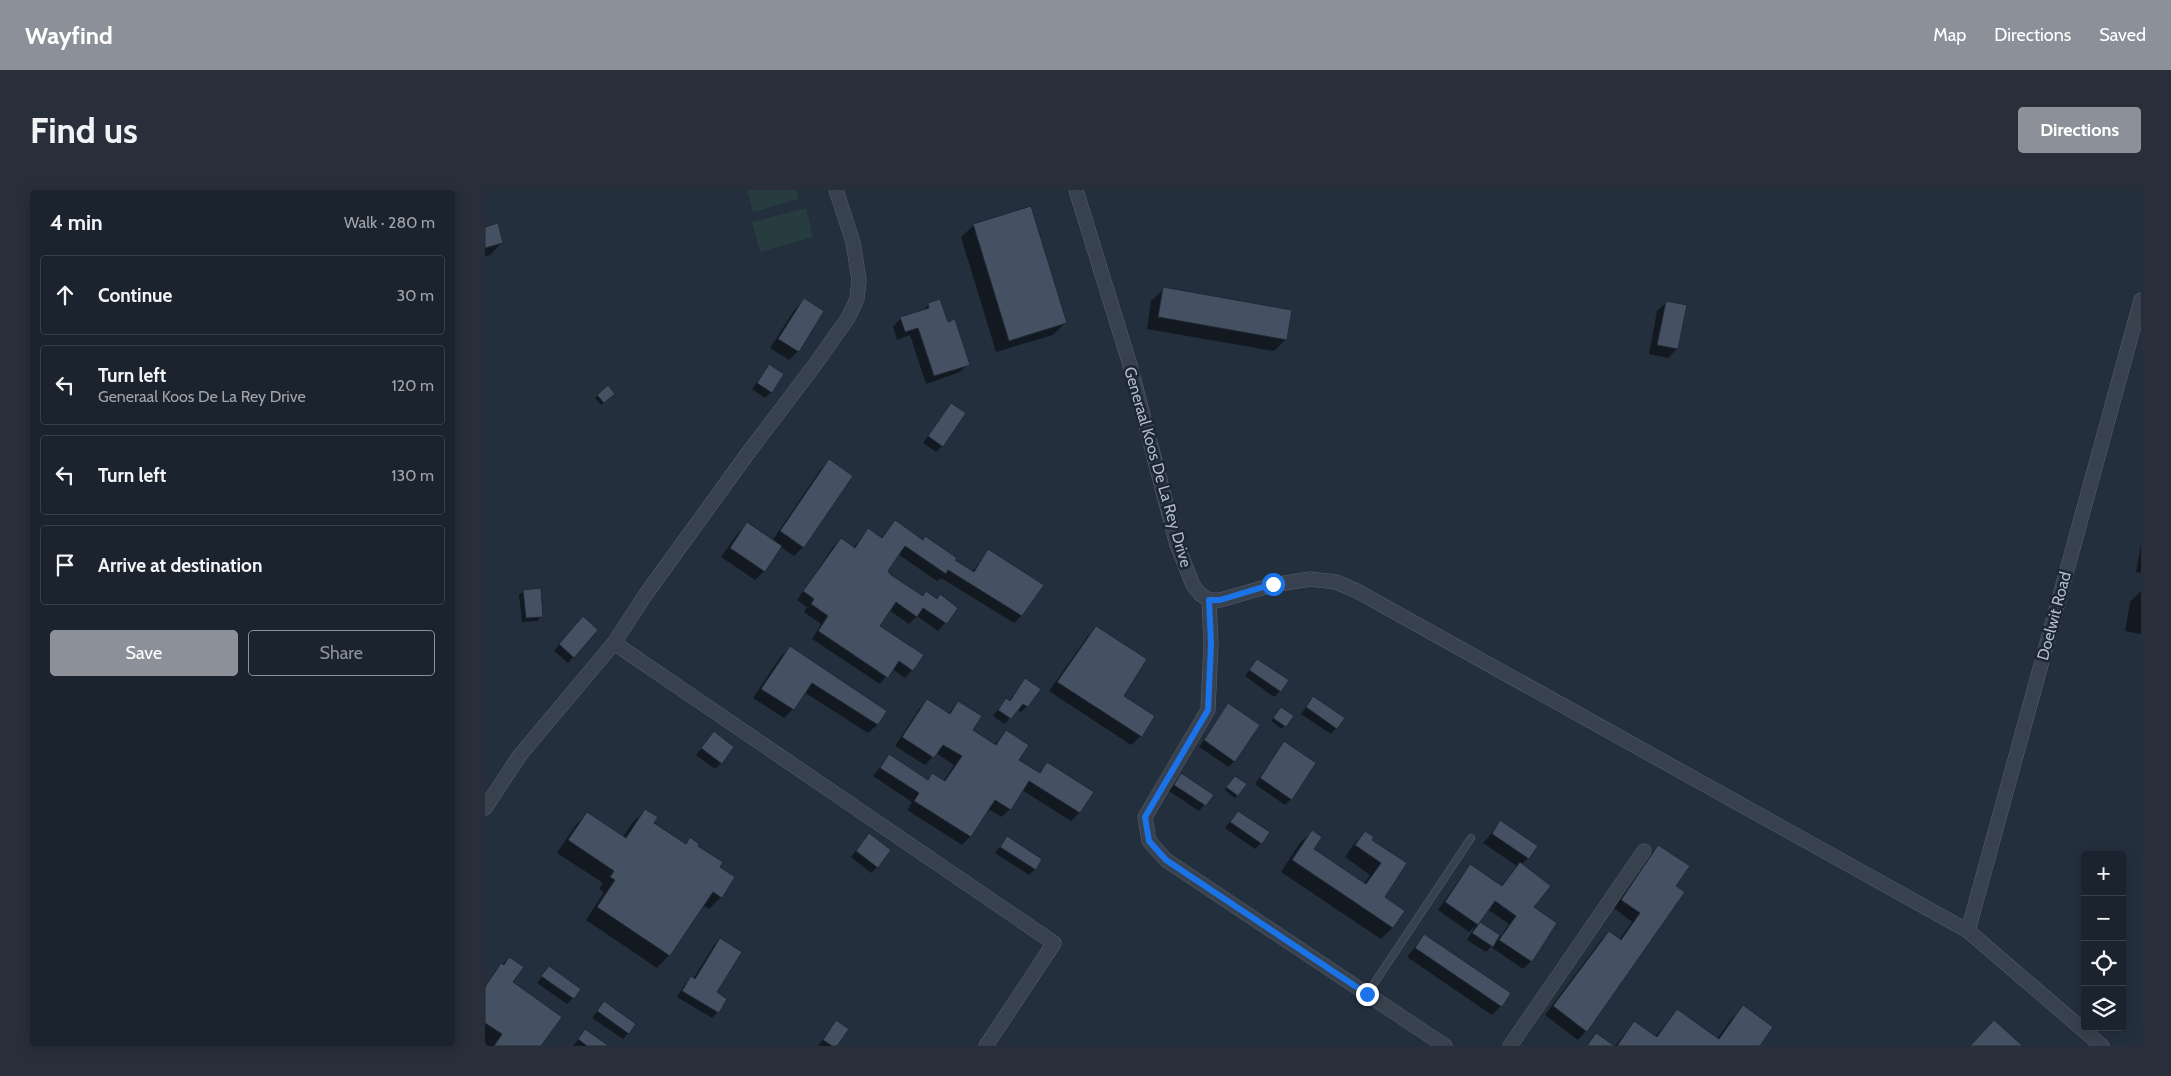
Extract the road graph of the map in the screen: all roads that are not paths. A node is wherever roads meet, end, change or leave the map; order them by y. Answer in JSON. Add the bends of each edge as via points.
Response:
{"nodes":[{"id":1,"x":836,"y":190,"type":"edge"},
{"id":2,"x":1076,"y":190,"type":"edge"},
{"id":3,"x":2141,"y":300,"type":"edge"},
{"id":4,"x":1209,"y":600,"type":"junction"},
{"id":5,"x":614,"y":643,"type":"junction"},
{"id":6,"x":485,"y":808,"type":"edge"},
{"id":7,"x":1471,"y":838,"type":"dead end"},
{"id":8,"x":1644,"y":851,"type":"dead end"},
{"id":9,"x":1968,"y":931,"type":"junction"},
{"id":10,"x":1367,"y":994,"type":"junction"},
{"id":11,"x":986,"y":1046,"type":"edge"},
{"id":12,"x":1445,"y":1046,"type":"edge"},
{"id":13,"x":1510,"y":1046,"type":"edge"},
{"id":14,"x":2102,"y":1046,"type":"edge"}],
"edges":[{"from":1,"to":5,"type":"street","via":[[853,242],[859,280],[857,299],[848,318],[748,452]]},
{"from":2,"to":4,"type":"street","name":"Generaal Koos De La Rey Drive","via":[[1130,365],[1177,545],[1193,585]]},
{"from":3,"to":9,"type":"street","name":"Doelwit Road"},
{"from":4,"to":9,"type":"street","via":[[1220,600],[1273,584],[1310,579],[1336,582],[1357,591]]},
{"from":4,"to":10,"type":"street","via":[[1208,710],[1145,817],[1149,841],[1166,860]]},
{"from":5,"to":6,"type":"street","via":[[520,755]]},
{"from":5,"to":11,"type":"street","via":[[1054,943]]},
{"from":7,"to":10,"type":"lane"},
{"from":8,"to":13,"type":"street"},
{"from":9,"to":14,"type":"street"},
{"from":10,"to":12,"type":"street"}]}
